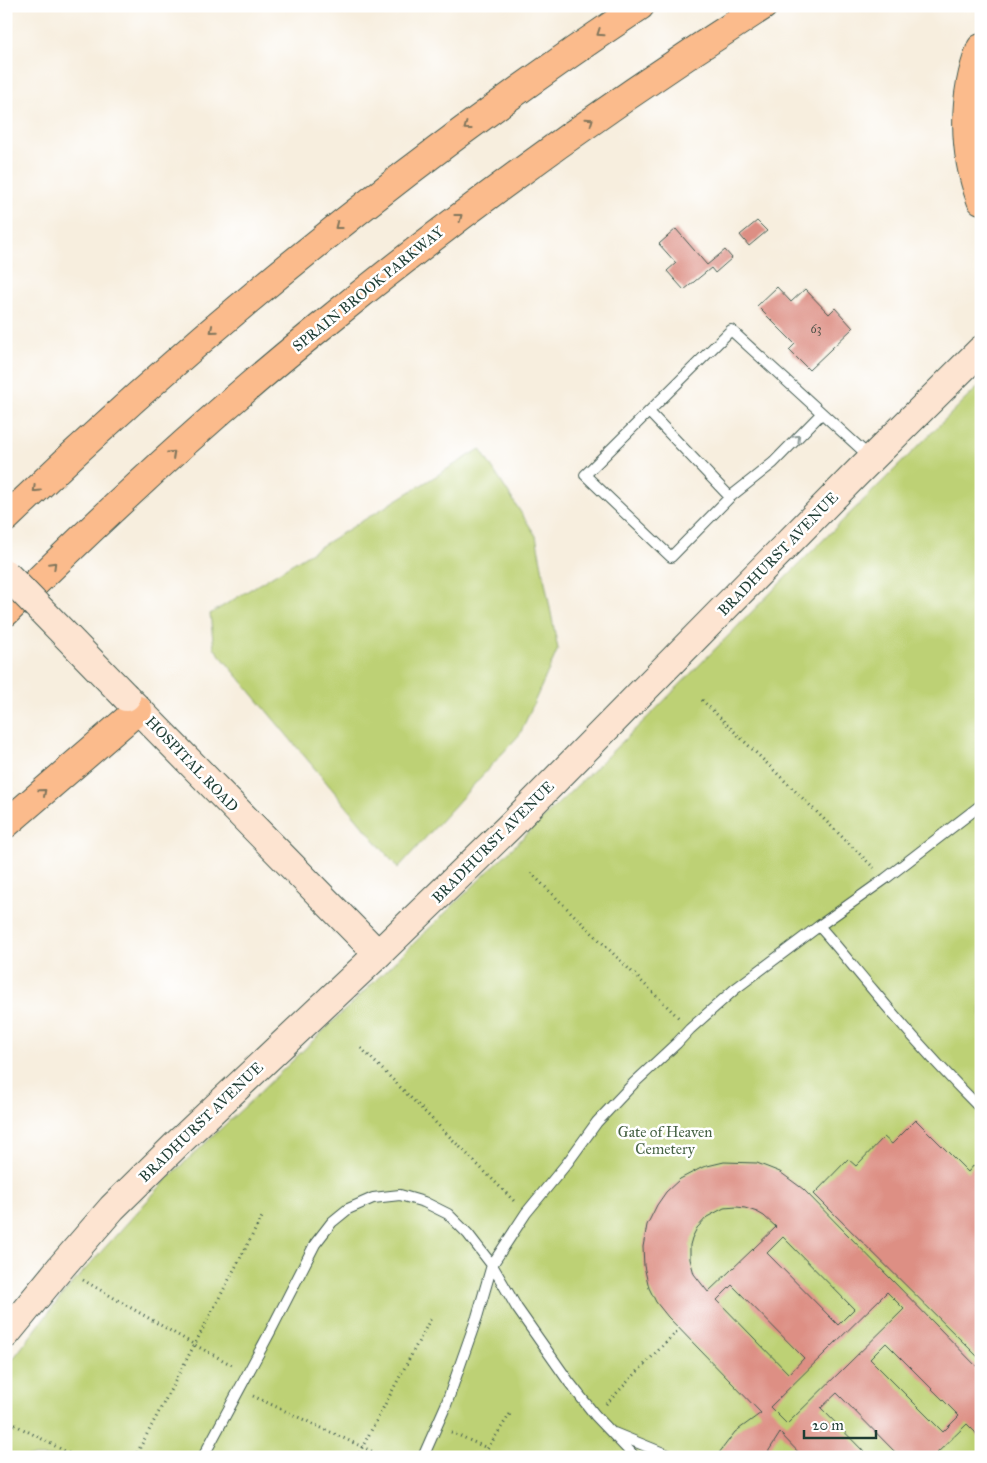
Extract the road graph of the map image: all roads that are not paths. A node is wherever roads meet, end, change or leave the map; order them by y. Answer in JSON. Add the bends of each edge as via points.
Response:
{"nodes":[{"id":1,"x":640,"y":6,"type":"edge"},
{"id":2,"x":763,"y":6,"type":"edge"},
{"id":3,"x":981,"y":48,"type":"edge"},
{"id":4,"x":981,"y":200,"type":"edge"},
{"id":5,"x":981,"y":350,"type":"edge"},
{"id":6,"x":649,"y":412,"type":"junction"},
{"id":7,"x":822,"y":413,"type":"junction"},
{"id":8,"x":872,"y":458,"type":"junction"},
{"id":9,"x":730,"y":497,"type":"junction"},
{"id":10,"x":6,"y":518,"type":"edge"},
{"id":11,"x":6,"y":574,"type":"edge"},
{"id":12,"x":6,"y":612,"type":"edge"},
{"id":13,"x":132,"y":704,"type":"junction"},
{"id":14,"x":981,"y":805,"type":"edge"},
{"id":15,"x":6,"y":824,"type":"edge"},
{"id":16,"x":819,"y":926,"type":"junction"},
{"id":17,"x":378,"y":954,"type":"junction"},
{"id":18,"x":981,"y":1109,"type":"edge"},
{"id":19,"x":492,"y":1264,"type":"junction"},
{"id":20,"x":6,"y":1334,"type":"edge"},
{"id":21,"x":611,"y":1431,"type":"junction"},
{"id":22,"x":203,"y":1457,"type":"edge"},
{"id":23,"x":423,"y":1457,"type":"edge"},
{"id":24,"x":635,"y":1457,"type":"edge"},
{"id":25,"x":673,"y":1457,"type":"edge"}],
"edges":[{"from":1,"to":10,"type":"highway","one_way":true,"via":[[529,82],[316,244],[128,404]]},
{"from":12,"to":2,"type":"highway","name":"SPRAIN BROOK PARKWAY","one_way":true,"via":[[182,446],[381,278],[584,126]]},
{"from":3,"to":4,"type":"highway","via":[[971,82],[967,114],[968,149]]},
{"from":5,"to":8,"type":"main road","name":"BRADHURST AVENUE"},
{"from":6,"to":7,"type":"lane","via":[[731,330]]},
{"from":6,"to":9,"type":"lane"},
{"from":6,"to":9,"type":"lane","via":[[585,476],[671,557]]},
{"from":7,"to":8,"type":"lane"},
{"from":9,"to":7,"type":"lane","one_way":true,"via":[[773,463]]},
{"from":8,"to":17,"type":"main road","name":"BRADHURST AVENUE","via":[[511,825]]},
{"from":11,"to":13,"type":"main road","name":"HOSPITAL ROAD","bridge":true},
{"from":15,"to":13,"type":"highway","one_way":true},
{"from":13,"to":17,"type":"main road","name":"HOSPITAL ROAD"},
{"from":14,"to":16,"type":"lane"},
{"from":16,"to":18,"type":"lane","via":[[916,1040]]},
{"from":16,"to":19,"type":"lane","via":[[735,989],[634,1083],[597,1122],[526,1213]]},
{"from":17,"to":20,"type":"main road","name":"BRADHURST AVENUE","via":[[112,1208]]},
{"from":19,"to":21,"type":"lane","via":[[539,1341]]},
{"from":19,"to":22,"type":"lane","via":[[448,1214],[424,1202],[400,1195],[374,1198],[348,1209],[332,1222],[315,1244]]},
{"from":19,"to":23,"type":"lane","via":[[477,1317],[438,1426]]},
{"from":21,"to":24,"type":"lane"},
{"from":21,"to":25,"type":"lane"}]}
